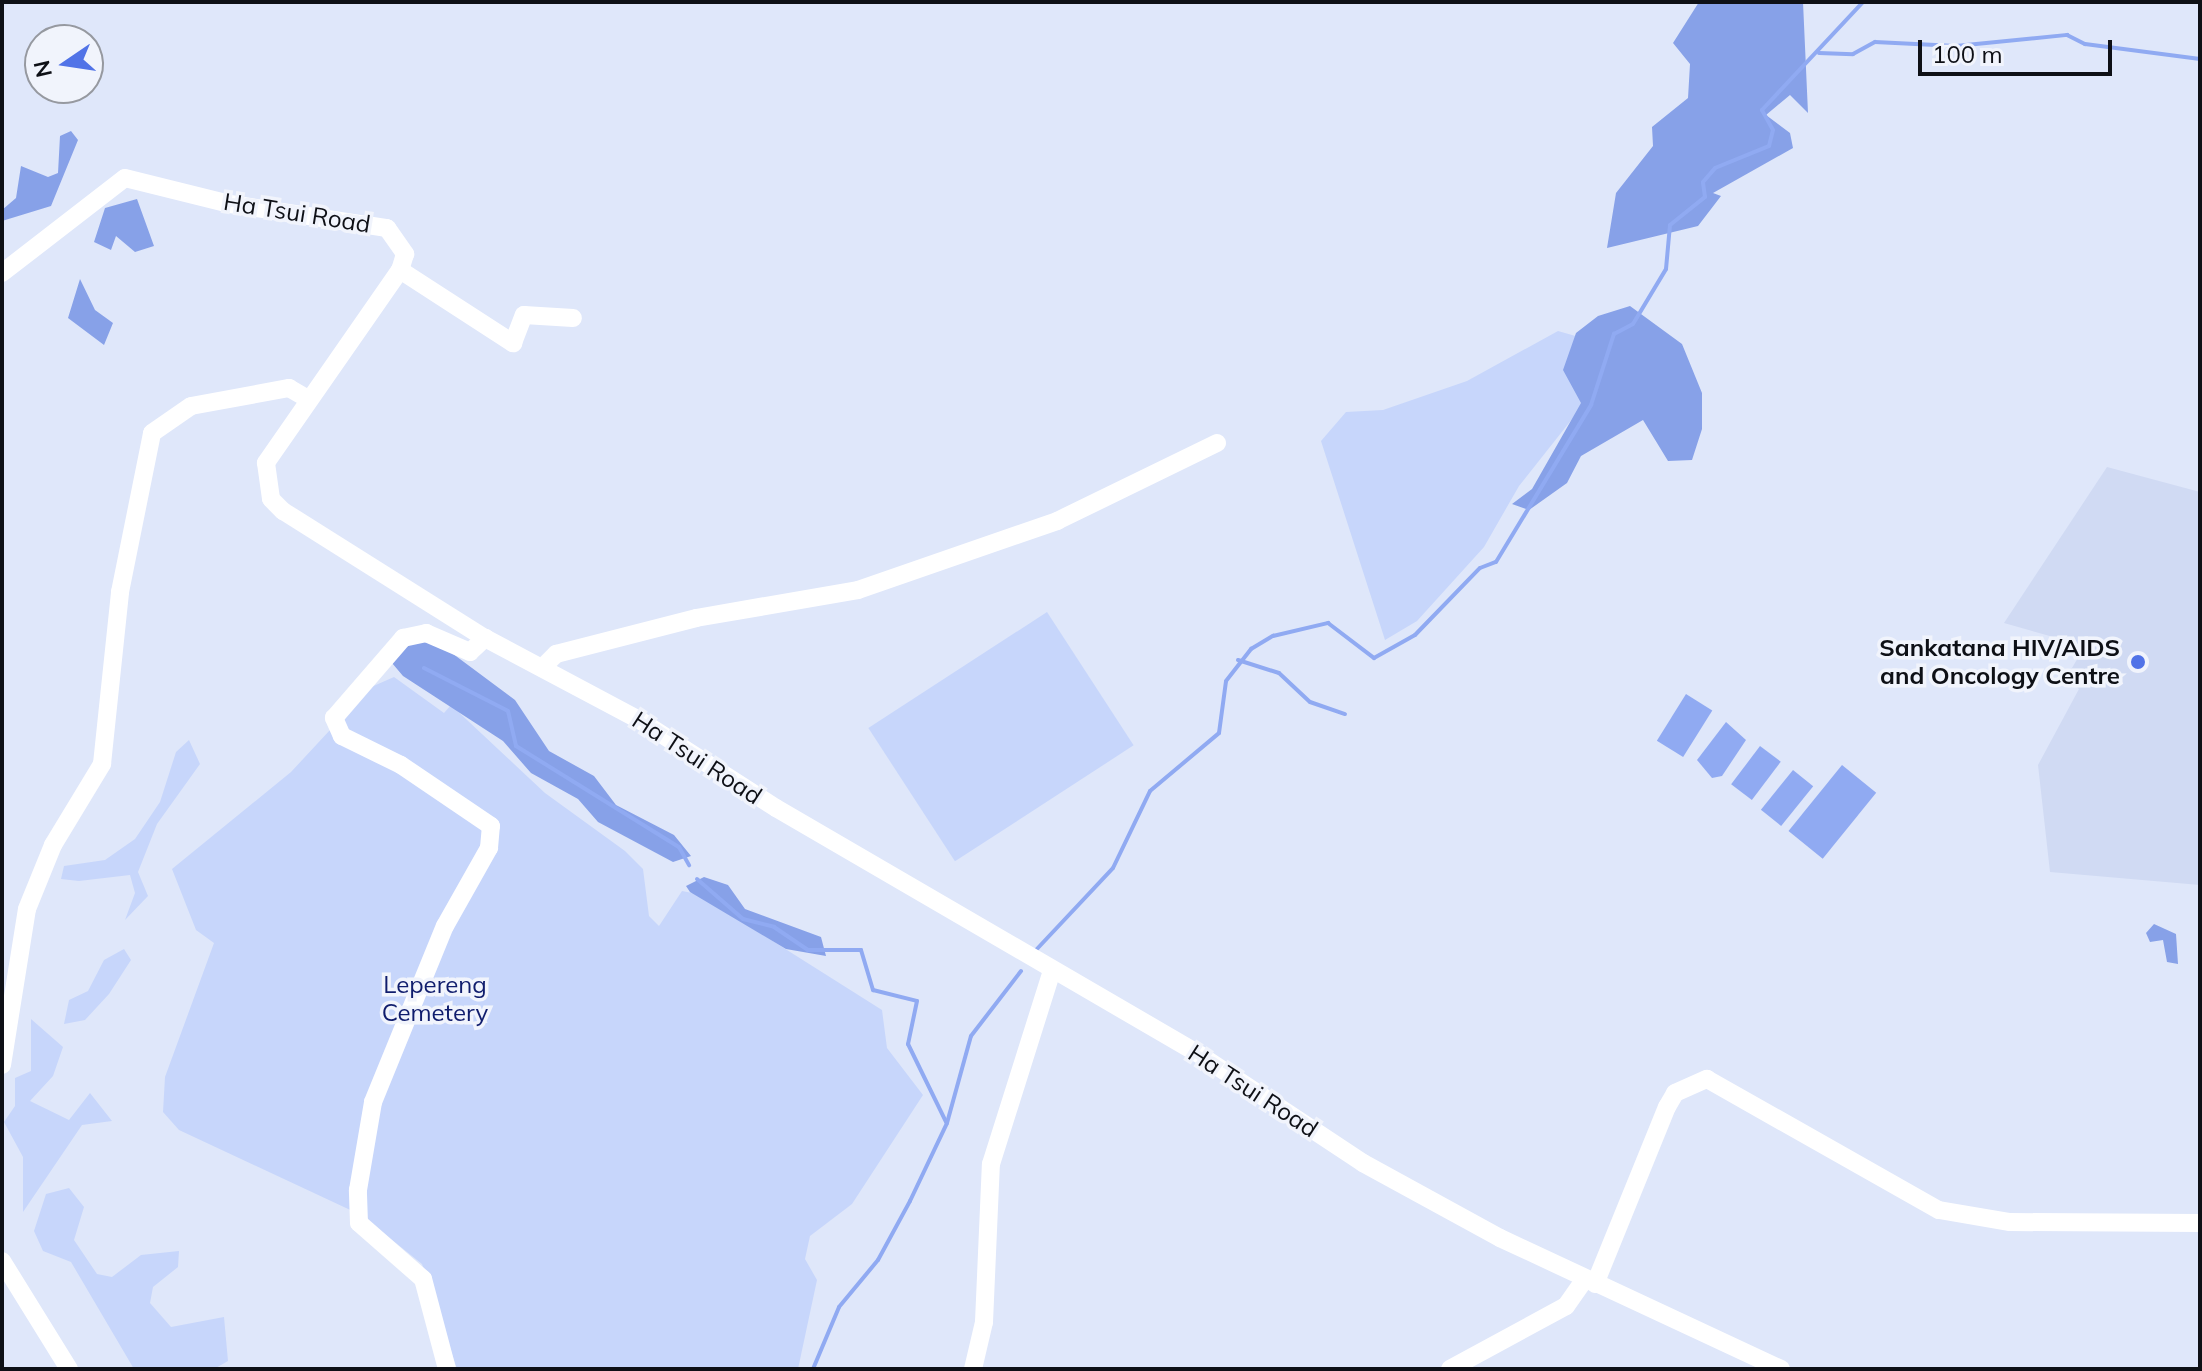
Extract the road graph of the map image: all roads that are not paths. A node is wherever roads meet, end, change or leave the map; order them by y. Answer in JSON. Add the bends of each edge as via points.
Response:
{"nodes":[{"id":1,"x":400,"y":270,"type":"junction"},
{"id":2,"x":2,"y":273,"type":"edge"},
{"id":3,"x":573,"y":318,"type":"dead end"},
{"id":4,"x":308,"y":399,"type":"junction"},
{"id":5,"x":1217,"y":443,"type":"dead end"},
{"id":6,"x":485,"y":638,"type":"junction"},
{"id":7,"x":542,"y":668,"type":"junction"},
{"id":8,"x":1052,"y":971,"type":"junction"},
{"id":9,"x":2,"y":1065,"type":"edge"},
{"id":10,"x":2200,"y":1223,"type":"edge"},
{"id":11,"x":2,"y":1261,"type":"edge"},
{"id":12,"x":1590,"y":1282,"type":"junction"},
{"id":13,"x":69,"y":1369,"type":"edge"},
{"id":14,"x":447,"y":1369,"type":"edge"},
{"id":15,"x":973,"y":1369,"type":"edge"},
{"id":16,"x":1450,"y":1369,"type":"edge"},
{"id":17,"x":1781,"y":1369,"type":"edge"}],
"edges":[{"from":1,"to":2,"type":"street","name":"Ha Tsui Road","via":[[400,239],[372,222],[230,204],[137,177],[114,182],[59,236]]},
{"from":1,"to":3,"type":"street","via":[[513,343],[524,315]]},
{"from":1,"to":4,"type":"street","name":"Ha Tsui Road"},
{"from":4,"to":6,"type":"street","name":"Ha Tsui Road","via":[[266,463],[271,499]]},
{"from":4,"to":9,"type":"street","via":[[289,388],[191,406],[152,433],[120,592],[102,764],[53,845],[27,909]]},
{"from":5,"to":7,"type":"street","via":[[1057,521],[858,590],[696,618],[556,654]]},
{"from":6,"to":7,"type":"street","name":"Ha Tsui Road"},
{"from":6,"to":14,"type":"street","via":[[470,652],[426,633],[403,638],[334,718],[342,736],[401,765],[491,826],[489,848],[445,926],[373,1102],[358,1190],[359,1223],[423,1279]]},
{"from":7,"to":8,"type":"street","name":"Ha Tsui Road"},
{"from":8,"to":12,"type":"street","name":"Ha Tsui Road","via":[[1203,1057],[1363,1163]]},
{"from":8,"to":15,"type":"street","via":[[991,1164],[984,1322]]},
{"from":10,"to":12,"type":"street","via":[[2010,1222],[1939,1210],[1707,1071],[1675,1093],[1667,1107]]},
{"from":11,"to":13,"type":"street"},
{"from":12,"to":16,"type":"street","via":[[1566,1306]]},
{"from":12,"to":17,"type":"street","name":"Ha Tsui Road"}]}
